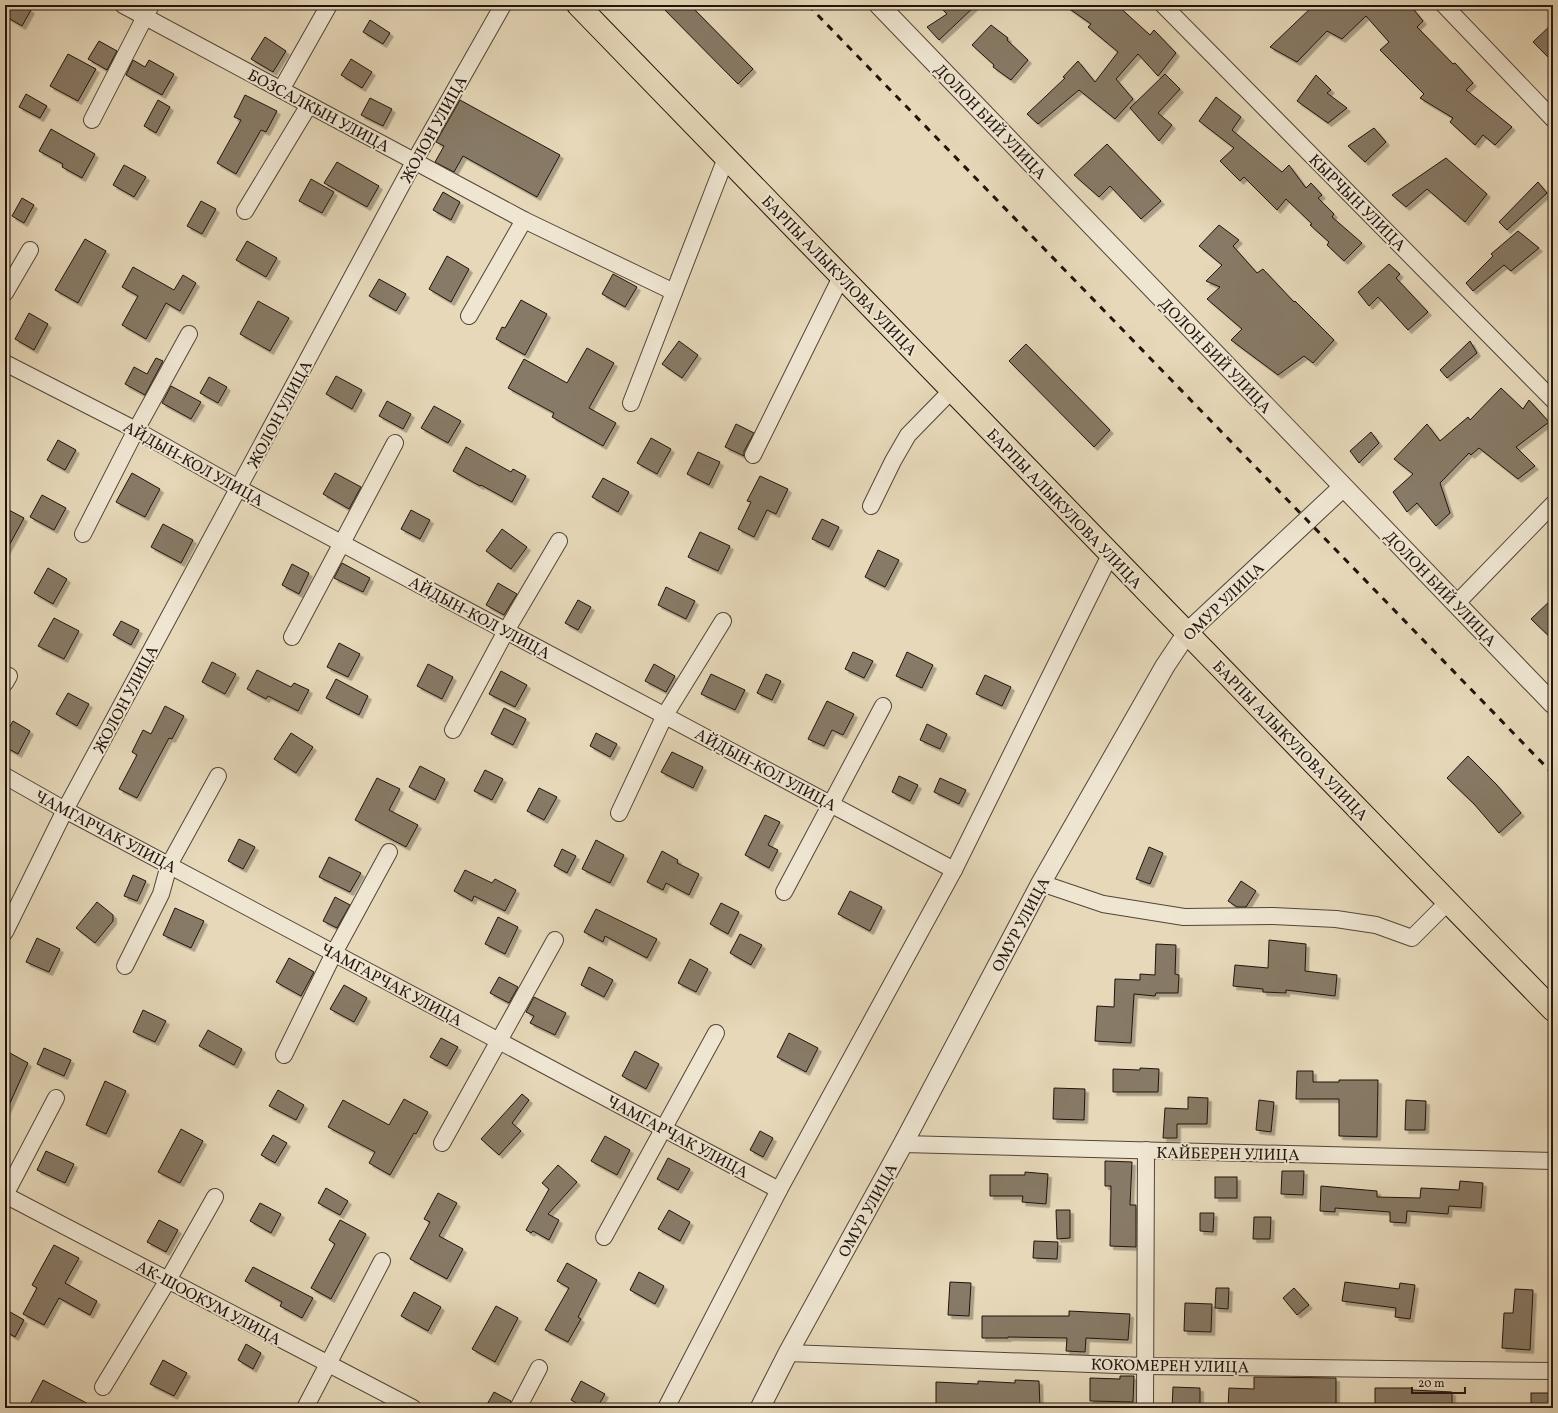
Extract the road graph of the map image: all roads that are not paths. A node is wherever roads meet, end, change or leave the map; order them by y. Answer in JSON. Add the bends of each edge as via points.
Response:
{"nodes":[{"id":1,"x":123,"y":5,"type":"edge"},
{"id":2,"x":329,"y":5,"type":"edge"},
{"id":3,"x":503,"y":5,"type":"edge"},
{"id":4,"x":578,"y":5,"type":"edge"},
{"id":5,"x":879,"y":5,"type":"edge"},
{"id":6,"x":1163,"y":5,"type":"edge"},
{"id":7,"x":1444,"y":5,"type":"edge"},
{"id":8,"x":148,"y":11,"type":"edge"},
{"id":9,"x":281,"y":90,"type":"junction"},
{"id":10,"x":309,"y":105,"type":"junction"},
{"id":11,"x":1553,"y":119,"type":"edge"},
{"id":12,"x":92,"y":120,"type":"dead end"},
{"id":13,"x":726,"y":158,"type":"junction"},
{"id":14,"x":414,"y":162,"type":"junction"},
{"id":15,"x":245,"y":211,"type":"dead end"},
{"id":16,"x":524,"y":220,"type":"junction"},
{"id":17,"x":30,"y":250,"type":"dead end"},
{"id":18,"x":841,"y":277,"type":"junction"},
{"id":19,"x":674,"y":292,"type":"junction"},
{"id":20,"x":5,"y":293,"type":"edge"},
{"id":21,"x":469,"y":316,"type":"dead end"},
{"id":22,"x":189,"y":334,"type":"dead end"},
{"id":23,"x":5,"y":363,"type":"edge"},
{"id":24,"x":951,"y":391,"type":"junction"},
{"id":25,"x":1553,"y":400,"type":"edge"},
{"id":26,"x":631,"y":403,"type":"dead end"},
{"id":27,"x":136,"y":430,"type":"junction"},
{"id":28,"x":395,"y":443,"type":"dead end"},
{"id":29,"x":753,"y":455,"type":"dead end"},
{"id":30,"x":1343,"y":487,"type":"junction"},
{"id":31,"x":240,"y":488,"type":"junction"},
{"id":32,"x":1553,"y":504,"type":"edge"},
{"id":33,"x":871,"y":506,"type":"dead end"},
{"id":34,"x":83,"y":534,"type":"dead end"},
{"id":35,"x":560,"y":541,"type":"dead end"},
{"id":36,"x":341,"y":543,"type":"junction"},
{"id":37,"x":1110,"y":555,"type":"junction"},
{"id":38,"x":1456,"y":604,"type":"junction"},
{"id":39,"x":723,"y":621,"type":"dead end"},
{"id":40,"x":506,"y":631,"type":"junction"},
{"id":41,"x":1187,"y":633,"type":"junction"},
{"id":42,"x":292,"y":637,"type":"dead end"},
{"id":43,"x":1553,"y":704,"type":"edge"},
{"id":44,"x":883,"y":706,"type":"dead end"},
{"id":45,"x":665,"y":715,"type":"junction"},
{"id":46,"x":453,"y":730,"type":"dead end"},
{"id":47,"x":5,"y":776,"type":"edge"},
{"id":48,"x":218,"y":776,"type":"dead end"},
{"id":49,"x":831,"y":804,"type":"junction"},
{"id":50,"x":65,"y":810,"type":"junction"},
{"id":51,"x":619,"y":813,"type":"dead end"},
{"id":52,"x":389,"y":852,"type":"dead end"},
{"id":53,"x":169,"y":865,"type":"junction"},
{"id":54,"x":954,"y":870,"type":"junction"},
{"id":55,"x":1041,"y":883,"type":"junction"},
{"id":56,"x":784,"y":892,"type":"dead end"},
{"id":57,"x":1448,"y":903,"type":"junction"},
{"id":58,"x":5,"y":932,"type":"edge"},
{"id":59,"x":555,"y":940,"type":"dead end"},
{"id":60,"x":334,"y":953,"type":"junction"},
{"id":61,"x":125,"y":966,"type":"dead end"},
{"id":62,"x":1553,"y":1010,"type":"edge"},
{"id":63,"x":716,"y":1033,"type":"dead end"},
{"id":64,"x":499,"y":1041,"type":"junction"},
{"id":65,"x":284,"y":1056,"type":"dead end"},
{"id":66,"x":56,"y":1098,"type":"dead end"},
{"id":67,"x":663,"y":1128,"type":"junction"},
{"id":68,"x":442,"y":1143,"type":"dead end"},
{"id":69,"x":903,"y":1144,"type":"junction"},
{"id":70,"x":1146,"y":1150,"type":"junction"},
{"id":71,"x":1553,"y":1161,"type":"edge"},
{"id":72,"x":780,"y":1190,"type":"junction"},
{"id":73,"x":5,"y":1195,"type":"edge"},
{"id":74,"x":215,"y":1197,"type":"dead end"},
{"id":75,"x":604,"y":1236,"type":"dead end"},
{"id":76,"x":382,"y":1261,"type":"dead end"},
{"id":77,"x":168,"y":1280,"type":"junction"},
{"id":78,"x":788,"y":1353,"type":"junction"},
{"id":79,"x":328,"y":1364,"type":"junction"},
{"id":80,"x":1144,"y":1366,"type":"junction"},
{"id":81,"x":539,"y":1368,"type":"dead end"},
{"id":82,"x":1553,"y":1371,"type":"edge"},
{"id":83,"x":103,"y":1387,"type":"dead end"},
{"id":84,"x":305,"y":1408,"type":"edge"},
{"id":85,"x":413,"y":1408,"type":"edge"},
{"id":86,"x":518,"y":1408,"type":"edge"},
{"id":87,"x":666,"y":1408,"type":"edge"},
{"id":88,"x":760,"y":1408,"type":"edge"},
{"id":89,"x":1145,"y":1408,"type":"edge"}],
"edges":[{"from":1,"to":8,"type":"street","name":"БОЗСАЛКЫН УЛИЦА"},
{"from":2,"to":9,"type":"street"},
{"from":3,"to":14,"type":"street","name":"ЖОЛОН УЛИЦА"},
{"from":4,"to":13,"type":"main road","name":"БАРПЫ АЛЫКУЛОВА УЛИЦА"},
{"from":5,"to":30,"type":"street","name":"ДОЛОН БИЙ УЛИЦА"},
{"from":6,"to":25,"type":"street","name":"КЫРЧЫН УЛИЦА"},
{"from":7,"to":11,"type":"street"},
{"from":8,"to":9,"type":"street","name":"БОЗСАЛКЫН УЛИЦА"},
{"from":8,"to":12,"type":"street"},
{"from":9,"to":10,"type":"street","name":"БОЗСАЛКЫН УЛИЦА"},
{"from":10,"to":14,"type":"street","name":"БОЗСАЛКЫН УЛИЦА"},
{"from":10,"to":15,"type":"street"},
{"from":13,"to":18,"type":"main road","name":"БАРПЫ АЛЫКУЛОВА УЛИЦА"},
{"from":13,"to":19,"type":"street"},
{"from":14,"to":16,"type":"street","name":"БОЗСАЛКЫН УЛИЦА"},
{"from":14,"to":31,"type":"street","name":"ЖОЛОН УЛИЦА"},
{"from":16,"to":19,"type":"street","name":"БОЗСАЛКЫН УЛИЦА"},
{"from":16,"to":21,"type":"street"},
{"from":17,"to":20,"type":"street"},
{"from":18,"to":24,"type":"main road","name":"БАРПЫ АЛЫКУЛОВА УЛИЦА"},
{"from":18,"to":29,"type":"street"},
{"from":19,"to":26,"type":"street"},
{"from":22,"to":27,"type":"street"},
{"from":23,"to":27,"type":"street","name":"АЙДЫН-КОЛ УЛИЦА"},
{"from":24,"to":33,"type":"street","via":[[908,435]]},
{"from":24,"to":37,"type":"main road","name":"БАРПЫ АЛЫКУЛОВА УЛИЦА"},
{"from":27,"to":31,"type":"street","name":"АЙДЫН-КОЛ УЛИЦА"},
{"from":27,"to":34,"type":"street"},
{"from":28,"to":36,"type":"street"},
{"from":30,"to":38,"type":"street","name":"ДОЛОН БИЙ УЛИЦА"},
{"from":30,"to":41,"type":"street","name":"ОМУР УЛИЦА"},
{"from":31,"to":36,"type":"street","name":"АЙДЫН-КОЛ УЛИЦА"},
{"from":31,"to":50,"type":"street","name":"ЖОЛОН УЛИЦА"},
{"from":32,"to":38,"type":"street"},
{"from":35,"to":40,"type":"street"},
{"from":36,"to":40,"type":"street","name":"АЙДЫН-КОЛ УЛИЦА"},
{"from":36,"to":42,"type":"street"},
{"from":37,"to":41,"type":"main road","name":"БАРПЫ АЛЫКУЛОВА УЛИЦА"},
{"from":37,"to":54,"type":"street"},
{"from":38,"to":43,"type":"street","name":"ДОЛОН БИЙ УЛИЦА"},
{"from":39,"to":45,"type":"street"},
{"from":40,"to":45,"type":"street","name":"АЙДЫН-КОЛ УЛИЦА"},
{"from":40,"to":46,"type":"street"},
{"from":41,"to":55,"type":"street","name":"ОМУР УЛИЦА","via":[[1165,666]]},
{"from":41,"to":57,"type":"main road","name":"БАРПЫ АЛЫКУЛОВА УЛИЦА"},
{"from":44,"to":49,"type":"street"},
{"from":45,"to":49,"type":"street","name":"АЙДЫН-КОЛ УЛИЦА"},
{"from":45,"to":51,"type":"street"},
{"from":47,"to":50,"type":"street","name":"ЧАМГАРЧАК УЛИЦА"},
{"from":48,"to":53,"type":"street"},
{"from":49,"to":54,"type":"street","name":"АЙДЫН-КОЛ УЛИЦА"},
{"from":49,"to":56,"type":"street"},
{"from":50,"to":53,"type":"street","name":"ЧАМГАРЧАК УЛИЦА"},
{"from":50,"to":58,"type":"street","name":"ЖОЛОН УЛИЦА"},
{"from":52,"to":60,"type":"street"},
{"from":53,"to":60,"type":"street","name":"ЧАМГАРЧАК УЛИЦА"},
{"from":53,"to":61,"type":"street","via":[[161,894]]},
{"from":54,"to":72,"type":"street"},
{"from":55,"to":57,"type":"street","via":[[1103,904],[1184,917],[1273,916],[1336,919],[1376,925],[1412,938]]},
{"from":55,"to":69,"type":"street","name":"ОМУР УЛИЦА"},
{"from":57,"to":62,"type":"main road","name":"БАРПЫ АЛЫКУЛОВА УЛИЦА"},
{"from":59,"to":64,"type":"street"},
{"from":60,"to":64,"type":"street","name":"ЧАМГАРЧАК УЛИЦА"},
{"from":60,"to":65,"type":"street"},
{"from":63,"to":67,"type":"street"},
{"from":64,"to":67,"type":"street","name":"ЧАМГАРЧАК УЛИЦА"},
{"from":64,"to":68,"type":"street"},
{"from":66,"to":73,"type":"street"},
{"from":67,"to":72,"type":"street","name":"ЧАМГАРЧАК УЛИЦА"},
{"from":67,"to":75,"type":"street"},
{"from":69,"to":70,"type":"street","name":"КАЙБЕРЕН УЛИЦА"},
{"from":69,"to":78,"type":"street","name":"ОМУР УЛИЦА"},
{"from":70,"to":71,"type":"street","name":"КАЙБЕРЕН УЛИЦА"},
{"from":70,"to":80,"type":"street"},
{"from":72,"to":87,"type":"street"},
{"from":73,"to":77,"type":"street","name":"АК-ШООКУМ УЛИЦА"},
{"from":74,"to":77,"type":"street"},
{"from":76,"to":79,"type":"street"},
{"from":77,"to":79,"type":"street","name":"АК-ШООКУМ УЛИЦА"},
{"from":77,"to":83,"type":"street"},
{"from":78,"to":80,"type":"street","name":"КОКОМЕРЕН УЛИЦА"},
{"from":78,"to":88,"type":"street","name":"ОМУР УЛИЦА"},
{"from":79,"to":84,"type":"street"},
{"from":79,"to":85,"type":"street","name":"АК-ШООКУМ УЛИЦА"},
{"from":80,"to":82,"type":"street","name":"КОКОМЕРЕН УЛИЦА"},
{"from":80,"to":89,"type":"street"},
{"from":81,"to":86,"type":"street"}]}
